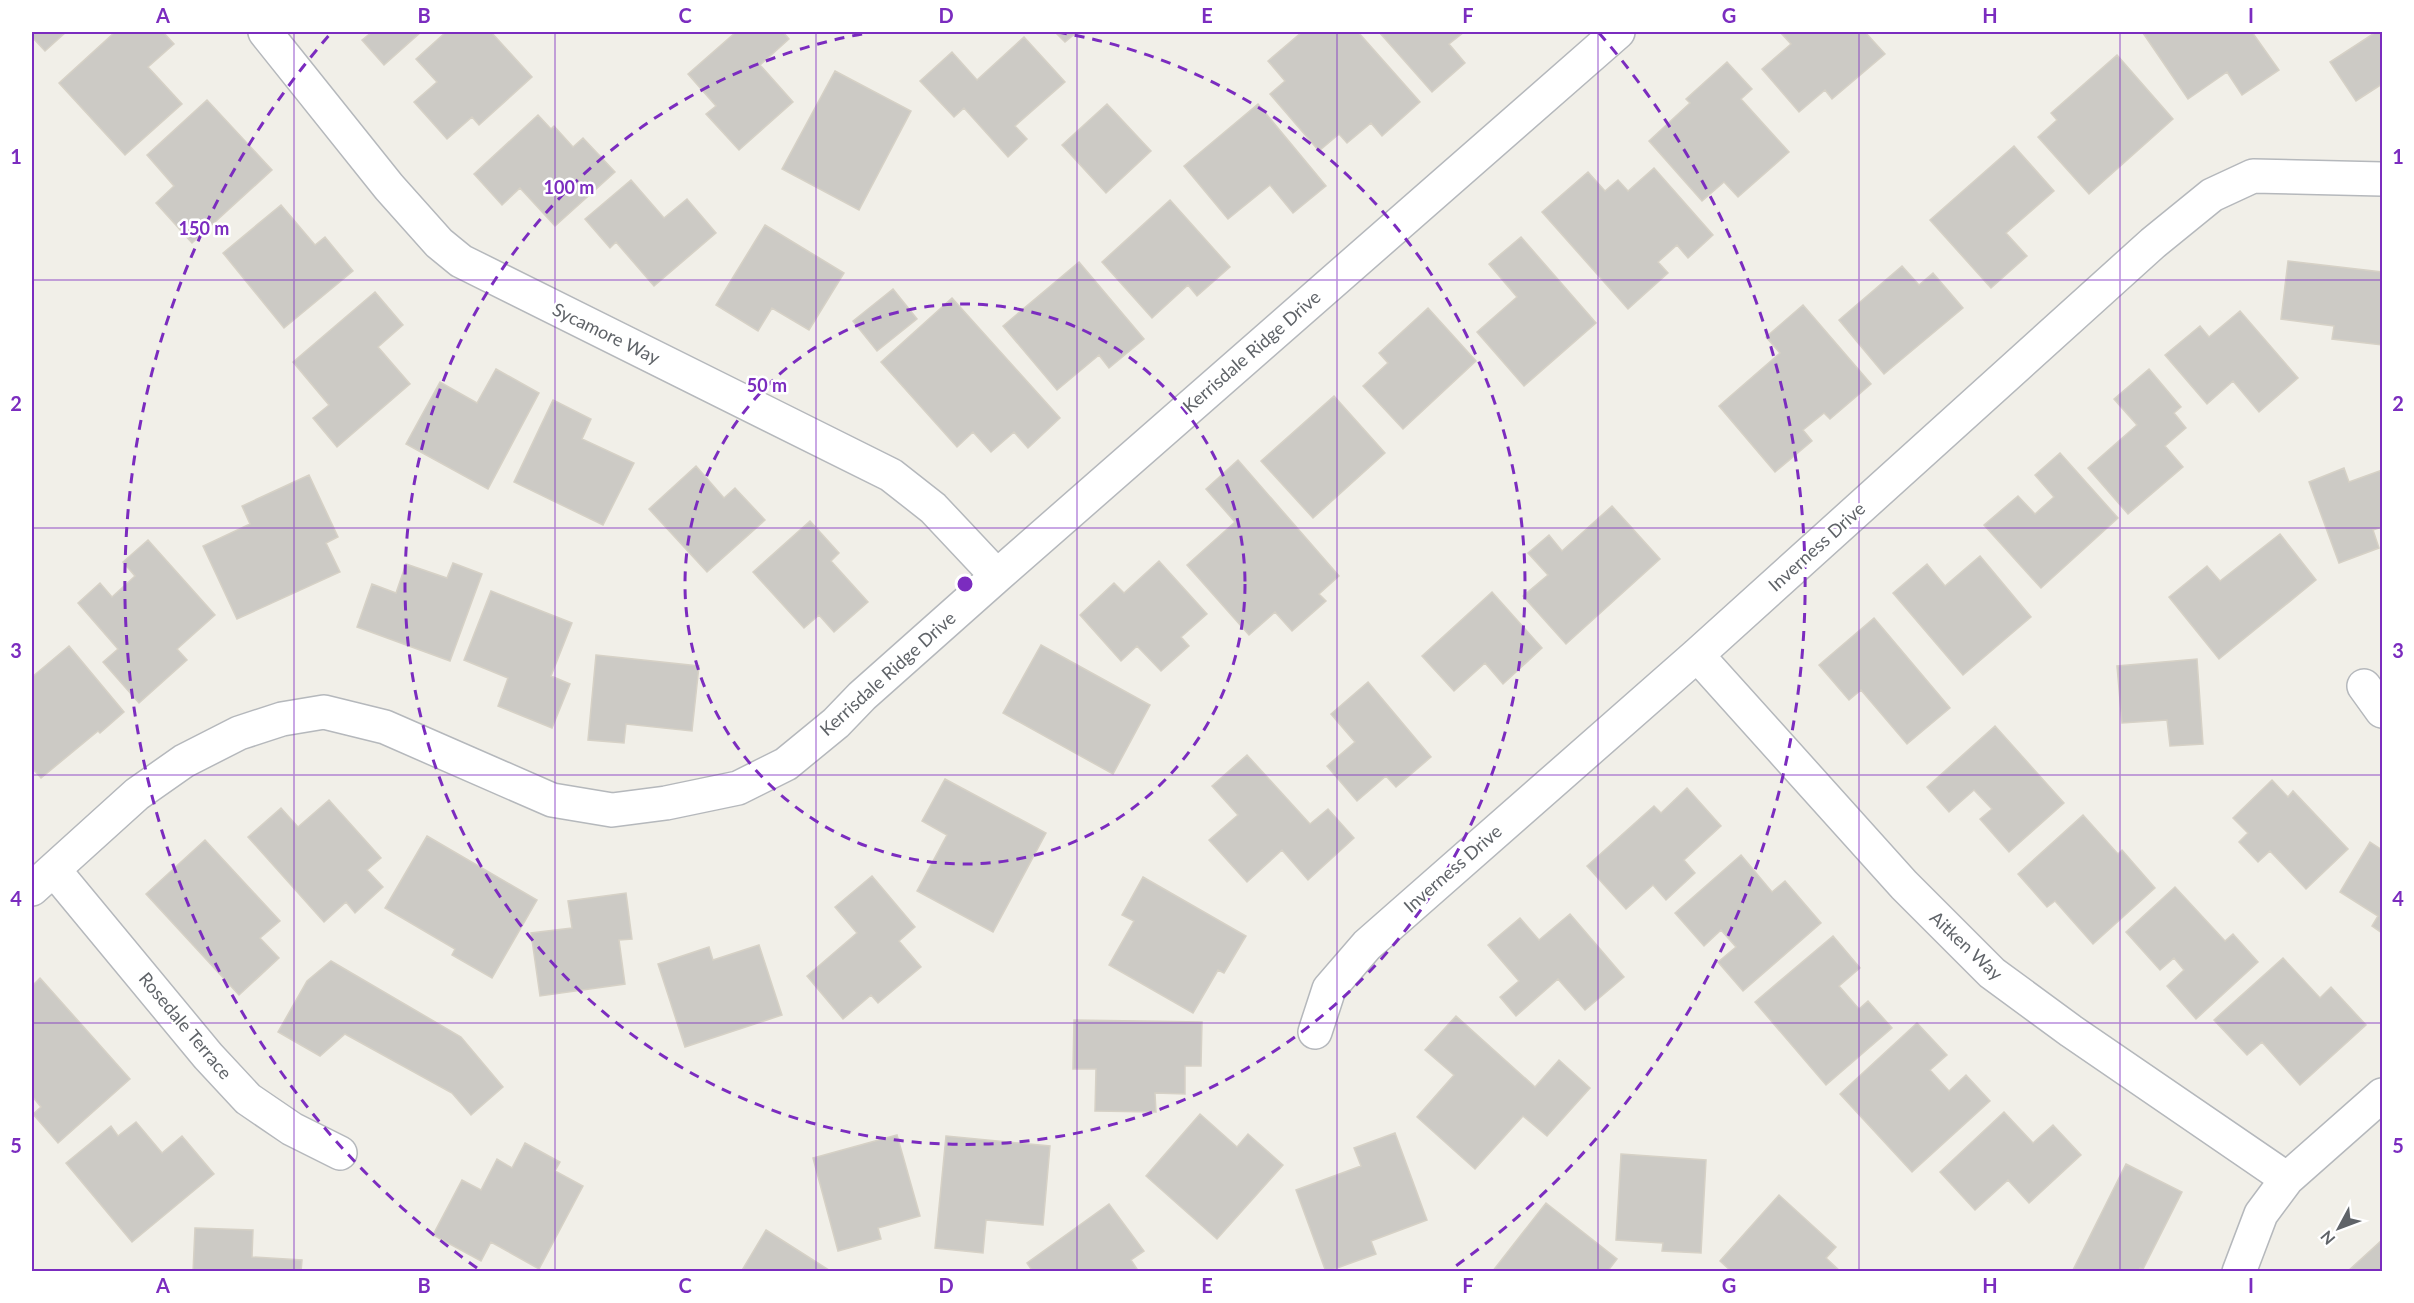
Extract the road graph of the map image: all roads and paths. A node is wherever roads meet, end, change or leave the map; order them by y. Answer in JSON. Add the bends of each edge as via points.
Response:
{"nodes":[{"id":1,"x":265,"y":32,"type":"edge"},
{"id":2,"x":1618,"y":32,"type":"edge"},
{"id":3,"x":2382,"y":179,"type":"edge"},
{"id":4,"x":997,"y":576,"type":"junction"},
{"id":5,"x":1697,"y":655,"type":"junction"},
{"id":6,"x":43,"y":880,"type":"edge"},
{"id":7,"x":1315,"y":1032,"type":"dead end"},
{"id":8,"x":2382,"y":1095,"type":"edge"},
{"id":9,"x":340,"y":1153,"type":"dead end"},
{"id":10,"x":2287,"y":1179,"type":"junction"},
{"id":11,"x":2239,"y":1272,"type":"edge"}],
"edges":[{"from":1,"to":4,"type":"street","name":"Sycamore Way","via":[[389,187],[439,243],[461,261],[891,475],[933,508]]},
{"from":2,"to":4,"type":"street","name":"Kerrisdale Ridge Drive"},
{"from":3,"to":5,"type":"street","name":"Inverness Drive","via":[[2253,176],[2212,195],[2153,243]]},
{"from":4,"to":6,"type":"street","name":"Kerrisdale Ridge Drive","via":[[786,764],[738,788],[612,810],[552,800],[385,727],[324,712],[282,719],[239,733],[184,761],[137,794]]},
{"from":5,"to":7,"type":"street","name":"Inverness Drive","via":[[1367,945],[1329,989]]},
{"from":5,"to":10,"type":"street","name":"Aitken Way","via":[[1904,885],[1992,973]]},
{"from":6,"to":9,"type":"street","name":"Rosedale Terrace","via":[[248,1099],[292,1129]]},
{"from":8,"to":10,"type":"street"},
{"from":10,"to":11,"type":"street","via":[[2261,1214]]}]}
